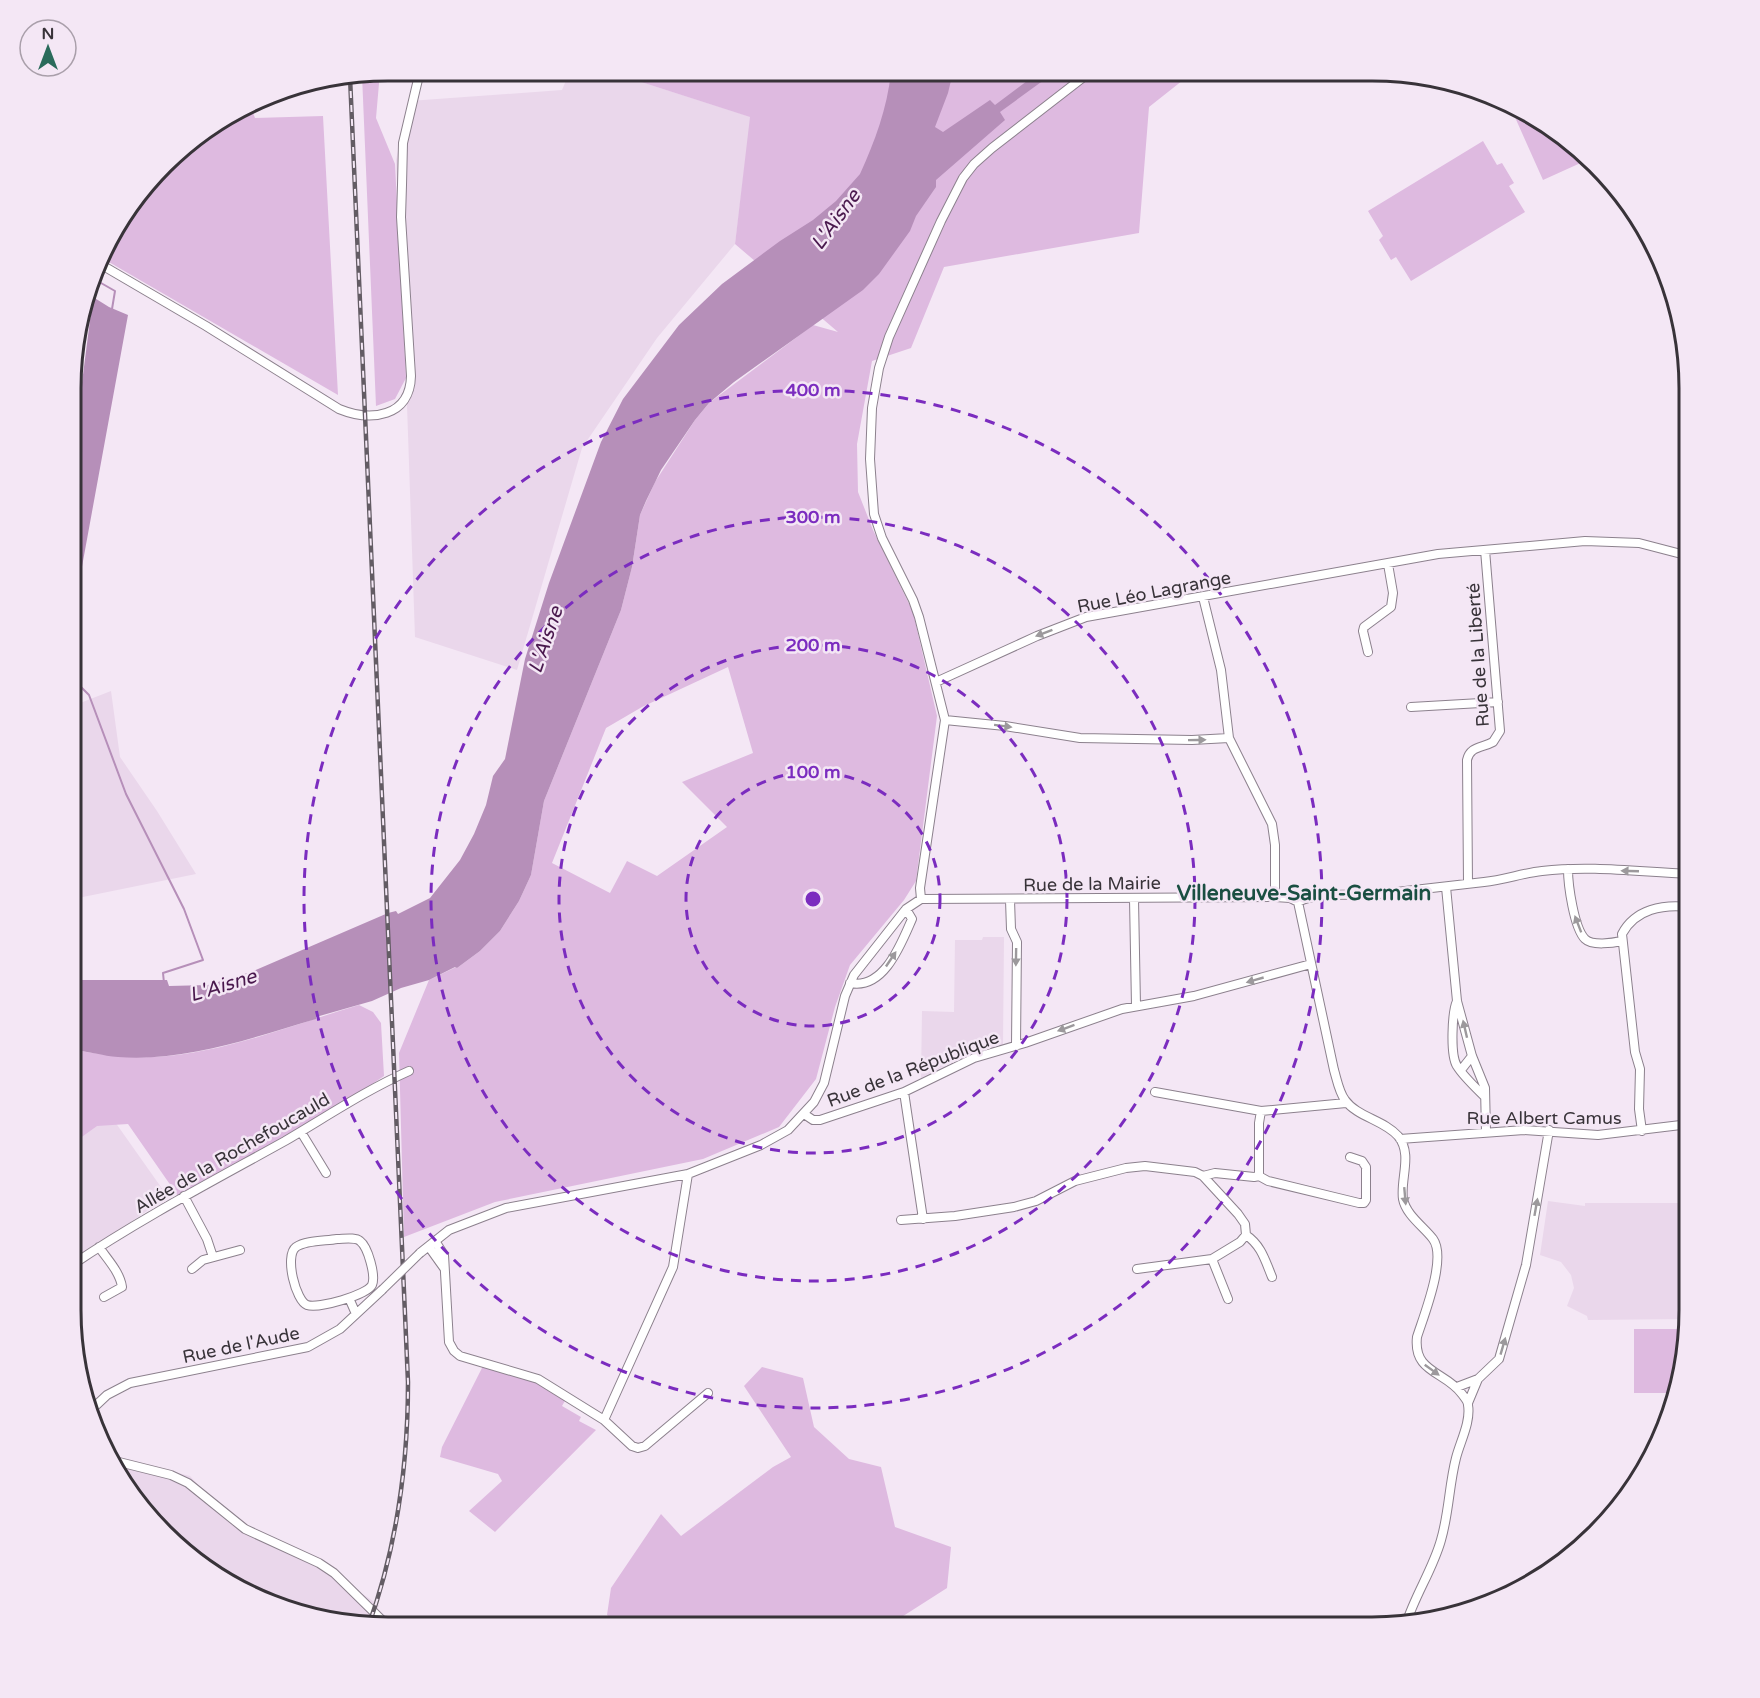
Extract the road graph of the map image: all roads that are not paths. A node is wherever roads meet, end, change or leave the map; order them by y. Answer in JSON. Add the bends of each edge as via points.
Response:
{"nodes":[{"id":1,"x":418,"y":81,"type":"edge"},
{"id":2,"x":1078,"y":81,"type":"edge"},
{"id":3,"x":106,"y":267,"type":"edge"},
{"id":4,"x":1485,"y":550,"type":"junction"},
{"id":5,"x":1679,"y":553,"type":"edge"},
{"id":6,"x":1388,"y":564,"type":"junction"},
{"id":7,"x":1203,"y":597,"type":"junction"},
{"id":8,"x":1368,"y":652,"type":"dead end"},
{"id":9,"x":936,"y":682,"type":"junction"},
{"id":10,"x":1498,"y":702,"type":"junction"},
{"id":11,"x":1411,"y":707,"type":"dead end"},
{"id":12,"x":945,"y":720,"type":"junction"},
{"id":13,"x":1229,"y":738,"type":"junction"},
{"id":14,"x":1568,"y":869,"type":"junction"},
{"id":15,"x":1679,"y":874,"type":"edge"},
{"id":16,"x":1468,"y":883,"type":"junction"},
{"id":17,"x":1446,"y":887,"type":"junction"},
{"id":18,"x":1275,"y":897,"type":"junction"},
{"id":19,"x":1134,"y":898,"type":"junction"},
{"id":20,"x":921,"y":899,"type":"junction"},
{"id":21,"x":1010,"y":900,"type":"junction"},
{"id":22,"x":1298,"y":902,"type":"junction"},
{"id":23,"x":1679,"y":906,"type":"edge"},
{"id":24,"x":908,"y":911,"type":"junction"},
{"id":25,"x":1622,"y":941,"type":"junction"},
{"id":26,"x":1311,"y":964,"type":"junction"},
{"id":27,"x":850,"y":983,"type":"junction"},
{"id":28,"x":1457,"y":1000,"type":"junction"},
{"id":29,"x":1136,"y":1006,"type":"junction"},
{"id":30,"x":1016,"y":1046,"type":"junction"},
{"id":31,"x":1472,"y":1056,"type":"junction"},
{"id":32,"x":1461,"y":1070,"type":"junction"},
{"id":33,"x":409,"y":1071,"type":"dead end"},
{"id":34,"x":904,"y":1092,"type":"junction"},
{"id":35,"x":1155,"y":1092,"type":"dead end"},
{"id":36,"x":1485,"y":1097,"type":"junction"},
{"id":37,"x":1346,"y":1102,"type":"junction"},
{"id":38,"x":1261,"y":1111,"type":"junction"},
{"id":39,"x":804,"y":1114,"type":"junction"},
{"id":40,"x":1679,"y":1125,"type":"edge"},
{"id":41,"x":1549,"y":1130,"type":"junction"},
{"id":42,"x":1642,"y":1131,"type":"junction"},
{"id":43,"x":301,"y":1132,"type":"junction"},
{"id":44,"x":1486,"y":1132,"type":"junction"},
{"id":45,"x":1400,"y":1139,"type":"junction"},
{"id":46,"x":1350,"y":1157,"type":"dead end"},
{"id":47,"x":326,"y":1173,"type":"dead end"},
{"id":48,"x":688,"y":1174,"type":"junction"},
{"id":49,"x":1203,"y":1176,"type":"junction"},
{"id":50,"x":1259,"y":1176,"type":"junction"},
{"id":51,"x":184,"y":1196,"type":"junction"},
{"id":52,"x":923,"y":1219,"type":"junction"},
{"id":53,"x":901,"y":1220,"type":"dead end"},
{"id":54,"x":1246,"y":1235,"type":"junction"},
{"id":55,"x":432,"y":1244,"type":"junction"},
{"id":56,"x":99,"y":1247,"type":"junction"},
{"id":57,"x":240,"y":1250,"type":"dead end"},
{"id":58,"x":213,"y":1257,"type":"junction"},
{"id":59,"x":81,"y":1259,"type":"edge"},
{"id":60,"x":1212,"y":1259,"type":"junction"},
{"id":61,"x":192,"y":1269,"type":"dead end"},
{"id":62,"x":1137,"y":1269,"type":"dead end"},
{"id":63,"x":1272,"y":1276,"type":"dead end"},
{"id":64,"x":104,"y":1297,"type":"dead end"},
{"id":65,"x":349,"y":1298,"type":"junction"},
{"id":66,"x":1228,"y":1299,"type":"dead end"},
{"id":67,"x":356,"y":1314,"type":"junction"},
{"id":68,"x":1478,"y":1379,"type":"junction"},
{"id":69,"x":1457,"y":1387,"type":"junction"},
{"id":70,"x":708,"y":1392,"type":"dead end"},
{"id":71,"x":1468,"y":1403,"type":"junction"},
{"id":72,"x":96,"y":1406,"type":"edge"},
{"id":73,"x":604,"y":1420,"type":"junction"},
{"id":74,"x":122,"y":1463,"type":"edge"},
{"id":75,"x":1409,"y":1614,"type":"edge"},
{"id":76,"x":379,"y":1617,"type":"edge"}],
"edges":[{"from":1,"to":3,"type":"street","via":[[403,142],[402,217],[410,384],[408,397],[398,407],[371,415],[339,409]]},
{"from":2,"to":9,"type":"street","via":[[992,148],[963,178],[888,337],[879,368],[872,408],[870,459],[874,514],[913,600]]},
{"from":4,"to":5,"type":"street","name":"Rue Léo Lagrange","via":[[1585,541],[1639,543]]},
{"from":4,"to":6,"type":"street","name":"Rue Léo Lagrange"},
{"from":4,"to":10,"type":"street","name":"Rue de la Liberté"},
{"from":6,"to":7,"type":"street","name":"Rue Léo Lagrange"},
{"from":6,"to":8,"type":"street","via":[[1393,601],[1387,611],[1364,627]]},
{"from":7,"to":9,"type":"street","name":"Rue Léo Lagrange","one_way":true,"via":[[1086,617]]},
{"from":7,"to":13,"type":"street","via":[[1221,670]]},
{"from":9,"to":12,"type":"street"},
{"from":10,"to":11,"type":"street"},
{"from":10,"to":16,"type":"street","name":"Rue de la Liberté","via":[[1498,737],[1485,746],[1473,748],[1467,760]]},
{"from":12,"to":13,"type":"street","one_way":true,"via":[[1080,738]]},
{"from":12,"to":20,"type":"street"},
{"from":13,"to":18,"type":"street","via":[[1272,824]]},
{"from":15,"to":14,"type":"street","one_way":true},
{"from":14,"to":16,"type":"street"},
{"from":25,"to":14,"type":"street","one_way":true,"via":[[1591,942],[1583,937],[1573,912]]},
{"from":16,"to":17,"type":"street"},
{"from":17,"to":22,"type":"street","via":[[1365,896],[1313,896]]},
{"from":17,"to":28,"type":"street"},
{"from":18,"to":19,"type":"street","name":"Rue de la Mairie"},
{"from":18,"to":22,"type":"street","name":"Rue de la Mairie"},
{"from":19,"to":21,"type":"street","name":"Rue de la Mairie"},
{"from":19,"to":29,"type":"street"},
{"from":20,"to":21,"type":"street","name":"Rue de la Mairie"},
{"from":20,"to":24,"type":"street","name":"Rue de l'Aude"},
{"from":21,"to":30,"type":"street","one_way":true,"via":[[1011,929],[1017,942]]},
{"from":22,"to":26,"type":"street"},
{"from":23,"to":25,"type":"street","via":[[1647,911],[1625,928]]},
{"from":24,"to":27,"type":"street","name":"Rue de l'Aude"},
{"from":27,"to":24,"type":"street","one_way":true,"via":[[859,985],[882,972],[912,919]]},
{"from":25,"to":42,"type":"street","via":[[1640,1069]]},
{"from":26,"to":29,"type":"street","name":"Rue de la République","one_way":true,"via":[[1194,996]]},
{"from":26,"to":37,"type":"street","via":[[1334,1070]]},
{"from":27,"to":39,"type":"street","name":"Rue de l'Aude","via":[[824,1083]]},
{"from":31,"to":28,"type":"street","one_way":true},
{"from":28,"to":32,"type":"street","via":[[1452,1027],[1455,1061]]},
{"from":29,"to":30,"type":"street","name":"Rue de la République","one_way":true},
{"from":30,"to":34,"type":"street","name":"Rue de la République","via":[[974,1058]]},
{"from":31,"to":32,"type":"street"},
{"from":31,"to":36,"type":"street"},
{"from":32,"to":36,"type":"street"},
{"from":33,"to":43,"type":"street","name":"Allée de la Rochefoucauld"},
{"from":34,"to":39,"type":"street","name":"Rue de la République","via":[[820,1120]]},
{"from":34,"to":52,"type":"street"},
{"from":35,"to":38,"type":"street"},
{"from":36,"to":44,"type":"street"},
{"from":37,"to":38,"type":"street"},
{"from":37,"to":45,"type":"street"},
{"from":38,"to":50,"type":"street"},
{"from":39,"to":48,"type":"street","name":"Rue de l'Aude","via":[[788,1130],[761,1145]]},
{"from":40,"to":42,"type":"street","name":"Rue Albert Camus"},
{"from":41,"to":42,"type":"street","name":"Rue Albert Camus","via":[[1598,1135]]},
{"from":41,"to":44,"type":"street","name":"Rue Albert Camus"},
{"from":68,"to":41,"type":"street","one_way":true,"via":[[1499,1359],[1515,1304],[1526,1265]]},
{"from":43,"to":47,"type":"street"},
{"from":43,"to":51,"type":"street","name":"Allée de la Rochefoucauld"},
{"from":44,"to":45,"type":"street","name":"Rue Albert Camus"},
{"from":45,"to":69,"type":"street","one_way":true,"via":[[1406,1154],[1403,1199],[1435,1241],[1438,1257],[1416,1348],[1425,1366]]},
{"from":46,"to":50,"type":"street","via":[[1366,1167],[1364,1203]]},
{"from":48,"to":55,"type":"street","name":"Rue de l'Aude","via":[[506,1208],[449,1230]]},
{"from":48,"to":73,"type":"street","via":[[675,1260]]},
{"from":49,"to":50,"type":"street"},
{"from":49,"to":52,"type":"street","via":[[1145,1166],[1126,1168],[1075,1181],[1036,1201],[1014,1207]]},
{"from":49,"to":54,"type":"street","via":[[1239,1214]]},
{"from":51,"to":56,"type":"street","name":"Allée de la Rochefoucauld"},
{"from":51,"to":58,"type":"street"},
{"from":52,"to":53,"type":"street"},
{"from":54,"to":60,"type":"street"},
{"from":54,"to":63,"type":"street","via":[[1261,1249]]},
{"from":55,"to":67,"type":"street","name":"Rue de l'Aude","bridge":true},
{"from":55,"to":73,"type":"street","via":[[444,1255],[448,1338],[454,1351],[465,1359],[538,1379]]},
{"from":56,"to":59,"type":"street","name":"Allée de la Rochefoucauld"},
{"from":56,"to":64,"type":"street","via":[[122,1287]]},
{"from":57,"to":58,"type":"street"},
{"from":58,"to":61,"type":"street"},
{"from":60,"to":62,"type":"street"},
{"from":60,"to":66,"type":"street"},
{"from":65,"to":65,"type":"street","via":[[373,1284],[373,1269],[361,1242],[337,1239],[300,1244],[294,1249],[290,1266],[302,1301],[317,1306]]},
{"from":65,"to":67,"type":"street"},
{"from":67,"to":72,"type":"street","name":"Rue de l'Aude","via":[[340,1329],[308,1347],[130,1383]]},
{"from":68,"to":69,"type":"street"},
{"from":68,"to":71,"type":"street"},
{"from":69,"to":71,"type":"street"},
{"from":70,"to":73,"type":"street","via":[[642,1448],[632,1446]]},
{"from":71,"to":75,"type":"street","via":[[1441,1539]]},
{"from":74,"to":76,"type":"street","via":[[188,1483],[245,1529],[334,1573]]}]}
